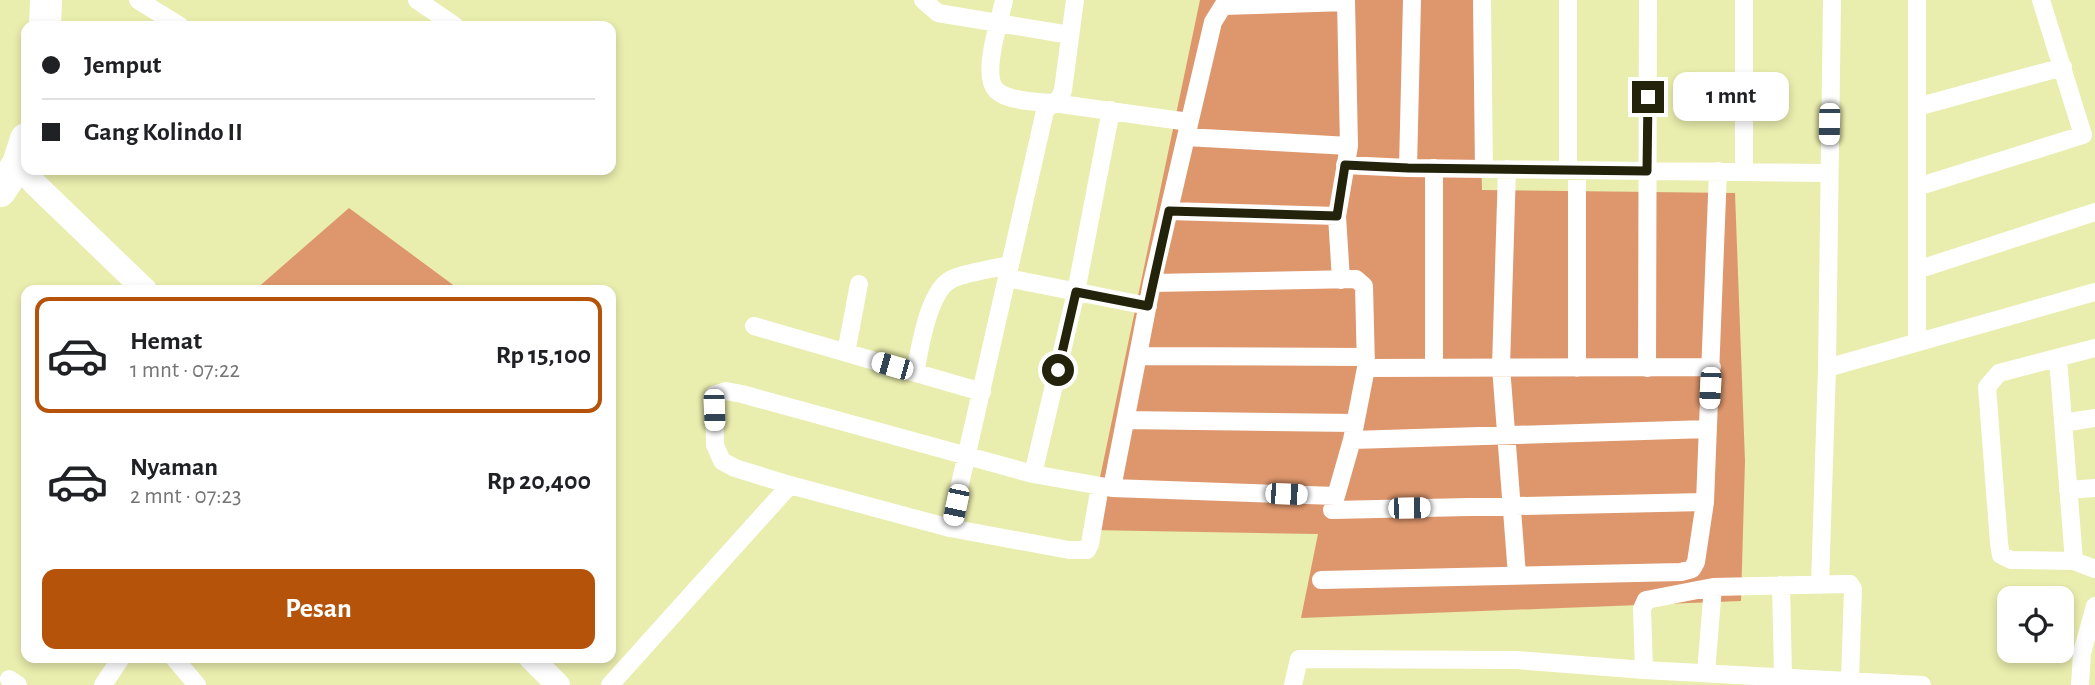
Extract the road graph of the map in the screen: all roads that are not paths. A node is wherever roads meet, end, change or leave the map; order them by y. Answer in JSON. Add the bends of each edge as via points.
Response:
{"nodes":[{"id":1,"x":46,"y":0,"type":"edge"},
{"id":2,"x":138,"y":0,"type":"edge"},
{"id":3,"x":417,"y":0,"type":"edge"},
{"id":4,"x":922,"y":0,"type":"edge"},
{"id":5,"x":1004,"y":0,"type":"edge"},
{"id":6,"x":1075,"y":0,"type":"edge"},
{"id":7,"x":1412,"y":0,"type":"edge"},
{"id":8,"x":1482,"y":0,"type":"edge"},
{"id":9,"x":1568,"y":0,"type":"edge"},
{"id":10,"x":1648,"y":0,"type":"edge"},
{"id":11,"x":1744,"y":0,"type":"edge"},
{"id":12,"x":1832,"y":0,"type":"edge"},
{"id":13,"x":1916,"y":0,"type":"edge"},
{"id":14,"x":2041,"y":0,"type":"edge"},
{"id":15,"x":1346,"y":1,"type":"edge"},
{"id":16,"x":45,"y":21,"type":"edge"},
{"id":17,"x":172,"y":21,"type":"edge"},
{"id":18,"x":448,"y":21,"type":"edge"},
{"id":19,"x":1000,"y":23,"type":"junction"},
{"id":20,"x":1070,"y":35,"type":"junction"},
{"id":21,"x":2063,"y":67,"type":"junction"},
{"id":22,"x":1053,"y":103,"type":"junction"},
{"id":23,"x":1917,"y":107,"type":"junction"},
{"id":24,"x":1111,"y":110,"type":"junction"},
{"id":25,"x":1187,"y":130,"type":"junction"},
{"id":26,"x":1349,"y":146,"type":"junction"},
{"id":27,"x":21,"y":154,"type":"edge"},
{"id":28,"x":1345,"y":165,"type":"junction"},
{"id":29,"x":1408,"y":168,"type":"junction"},
{"id":30,"x":1434,"y":168,"type":"junction"},
{"id":31,"x":1483,"y":169,"type":"junction"},
{"id":32,"x":1507,"y":169,"type":"junction"},
{"id":33,"x":1573,"y":170,"type":"junction"},
{"id":34,"x":1647,"y":171,"type":"junction"},
{"id":35,"x":1718,"y":172,"type":"junction"},
{"id":36,"x":1744,"y":172,"type":"junction"},
{"id":37,"x":1828,"y":173,"type":"junction"},
{"id":38,"x":31,"y":175,"type":"edge"},
{"id":39,"x":1917,"y":187,"type":"junction"},
{"id":40,"x":0,"y":191,"type":"edge"},
{"id":41,"x":1169,"y":211,"type":"junction"},
{"id":42,"x":2095,"y":212,"type":"edge"},
{"id":43,"x":1337,"y":216,"type":"junction"},
{"id":44,"x":1917,"y":270,"type":"junction"},
{"id":45,"x":1008,"y":271,"type":"junction"},
{"id":46,"x":1341,"y":280,"type":"junction"},
{"id":47,"x":1152,"y":283,"type":"junction"},
{"id":48,"x":859,"y":284,"type":"dead end"},
{"id":49,"x":140,"y":285,"type":"edge"},
{"id":50,"x":1076,"y":292,"type":"junction"},
{"id":51,"x":2095,"y":292,"type":"edge"},
{"id":52,"x":1148,"y":306,"type":"junction"},
{"id":53,"x":754,"y":327,"type":"dead end"},
{"id":54,"x":1917,"y":342,"type":"junction"},
{"id":55,"x":2095,"y":348,"type":"edge"},
{"id":56,"x":846,"y":353,"type":"junction"},
{"id":57,"x":1138,"y":356,"type":"junction"},
{"id":58,"x":2058,"y":358,"type":"junction"},
{"id":59,"x":1366,"y":363,"type":"junction"},
{"id":60,"x":1712,"y":367,"type":"junction"},
{"id":61,"x":1434,"y":368,"type":"junction"},
{"id":62,"x":1501,"y":368,"type":"junction"},
{"id":63,"x":1577,"y":368,"type":"junction"},
{"id":64,"x":1647,"y":368,"type":"junction"},
{"id":65,"x":1827,"y":368,"type":"junction"},
{"id":66,"x":915,"y":373,"type":"junction"},
{"id":67,"x":982,"y":392,"type":"junction"},
{"id":68,"x":2095,"y":418,"type":"edge"},
{"id":69,"x":1125,"y":420,"type":"junction"},
{"id":70,"x":2063,"y":422,"type":"junction"},
{"id":71,"x":1709,"y":429,"type":"junction"},
{"id":72,"x":1354,"y":432,"type":"junction"},
{"id":73,"x":1506,"y":435,"type":"junction"},
{"id":74,"x":966,"y":457,"type":"junction"},
{"id":75,"x":1033,"y":474,"type":"junction"},
{"id":76,"x":790,"y":485,"type":"junction"},
{"id":77,"x":1106,"y":487,"type":"junction"},
{"id":78,"x":2095,"y":488,"type":"edge"},
{"id":79,"x":2068,"y":490,"type":"junction"},
{"id":80,"x":1705,"y":502,"type":"junction"},
{"id":81,"x":1510,"y":506,"type":"junction"},
{"id":82,"x":1332,"y":510,"type":"dead end"},
{"id":83,"x":950,"y":528,"type":"junction"},
{"id":84,"x":2074,"y":561,"type":"junction"},
{"id":85,"x":2095,"y":569,"type":"edge"},
{"id":86,"x":1517,"y":575,"type":"junction"},
{"id":87,"x":1321,"y":580,"type":"dead end"},
{"id":88,"x":1820,"y":584,"type":"junction"},
{"id":89,"x":1781,"y":585,"type":"junction"},
{"id":90,"x":1713,"y":587,"type":"junction"},
{"id":91,"x":2095,"y":606,"type":"edge"},
{"id":92,"x":2089,"y":654,"type":"edge"},
{"id":93,"x":118,"y":663,"type":"edge"},
{"id":94,"x":178,"y":663,"type":"edge"},
{"id":95,"x":536,"y":663,"type":"edge"},
{"id":96,"x":1644,"y":670,"type":"junction"},
{"id":97,"x":1706,"y":673,"type":"junction"},
{"id":98,"x":1783,"y":676,"type":"junction"},
{"id":99,"x":1850,"y":680,"type":"junction"},
{"id":100,"x":195,"y":684,"type":"edge"},
{"id":101,"x":103,"y":685,"type":"edge"},
{"id":102,"x":558,"y":685,"type":"edge"},
{"id":103,"x":610,"y":685,"type":"edge"},
{"id":104,"x":1293,"y":685,"type":"edge"},
{"id":105,"x":1922,"y":685,"type":"edge"},
{"id":106,"x":2080,"y":685,"type":"edge"}],
"edges":[{"from":1,"to":16,"type":"highway"},
{"from":2,"to":17,"type":"street"},
{"from":3,"to":18,"type":"street"},
{"from":4,"to":19,"type":"street","via":[[938,13]]},
{"from":5,"to":19,"type":"street"},
{"from":6,"to":20,"type":"street"},
{"from":7,"to":29,"type":"street"},
{"from":8,"to":31,"type":"street"},
{"from":9,"to":33,"type":"street"},
{"from":10,"to":34,"type":"street"},
{"from":11,"to":36,"type":"street"},
{"from":12,"to":37,"type":"street"},
{"from":13,"to":23,"type":"street"},
{"from":14,"to":21,"type":"street"},
{"from":15,"to":25,"type":"street","via":[[1223,6],[1213,22]]},
{"from":15,"to":26,"type":"street"},
{"from":19,"to":20,"type":"street"},
{"from":19,"to":22,"type":"street","via":[[989,65],[996,91]]},
{"from":20,"to":22,"type":"street","via":[[1063,90]]},
{"from":21,"to":23,"type":"street"},
{"from":21,"to":39,"type":"street","via":[[2084,135]]},
{"from":22,"to":24,"type":"street"},
{"from":22,"to":45,"type":"street","via":[[1045,111]]},
{"from":23,"to":39,"type":"street"},
{"from":24,"to":25,"type":"street"},
{"from":24,"to":50,"type":"street"},
{"from":25,"to":26,"type":"street"},
{"from":25,"to":41,"type":"street"},
{"from":26,"to":28,"type":"street"},
{"from":27,"to":40,"type":"highway"},
{"from":28,"to":29,"type":"street"},
{"from":28,"to":43,"type":"street"},
{"from":29,"to":30,"type":"street"},
{"from":30,"to":31,"type":"street"},
{"from":30,"to":61,"type":"street"},
{"from":31,"to":32,"type":"street"},
{"from":32,"to":33,"type":"street"},
{"from":32,"to":62,"type":"street"},
{"from":33,"to":34,"type":"street"},
{"from":33,"to":63,"type":"street"},
{"from":34,"to":35,"type":"street"},
{"from":34,"to":64,"type":"street"},
{"from":35,"to":36,"type":"street"},
{"from":35,"to":60,"type":"street"},
{"from":36,"to":37,"type":"street"},
{"from":37,"to":65,"type":"street"},
{"from":38,"to":49,"type":"street","via":[[35,184]]},
{"from":39,"to":44,"type":"street"},
{"from":41,"to":43,"type":"street"},
{"from":41,"to":47,"type":"street"},
{"from":42,"to":44,"type":"street"},
{"from":43,"to":46,"type":"street"},
{"from":44,"to":54,"type":"street"},
{"from":45,"to":50,"type":"street"},
{"from":45,"to":66,"type":"street","via":[[950,279],[937,294],[928,316]]},
{"from":45,"to":67,"type":"street"},
{"from":46,"to":47,"type":"street"},
{"from":46,"to":59,"type":"street","via":[[1356,279],[1364,286]]},
{"from":47,"to":52,"type":"street"},
{"from":48,"to":56,"type":"street"},
{"from":50,"to":52,"type":"street"},
{"from":50,"to":75,"type":"street"},
{"from":51,"to":54,"type":"street"},
{"from":52,"to":57,"type":"street"},
{"from":53,"to":56,"type":"street"},
{"from":54,"to":65,"type":"street"},
{"from":55,"to":58,"type":"street"},
{"from":56,"to":66,"type":"street"},
{"from":57,"to":59,"type":"street"},
{"from":57,"to":69,"type":"street"},
{"from":58,"to":70,"type":"street"},
{"from":58,"to":84,"type":"street","via":[[1999,373],[1987,387],[1999,542],[2001,555],[2011,560]]},
{"from":59,"to":61,"type":"street"},
{"from":59,"to":72,"type":"street"},
{"from":60,"to":64,"type":"street"},
{"from":60,"to":71,"type":"street"},
{"from":61,"to":62,"type":"street"},
{"from":62,"to":63,"type":"street"},
{"from":62,"to":73,"type":"street"},
{"from":63,"to":64,"type":"street"},
{"from":65,"to":88,"type":"street"},
{"from":66,"to":67,"type":"street"},
{"from":67,"to":74,"type":"street"},
{"from":68,"to":70,"type":"street"},
{"from":69,"to":72,"type":"street"},
{"from":69,"to":77,"type":"street"},
{"from":70,"to":79,"type":"street"},
{"from":71,"to":73,"type":"street"},
{"from":71,"to":80,"type":"street"},
{"from":72,"to":73,"type":"street"},
{"from":72,"to":77,"type":"street","via":[[1336,496]]},
{"from":73,"to":81,"type":"street"},
{"from":74,"to":75,"type":"street"},
{"from":74,"to":76,"type":"street","via":[[742,394],[726,391],[714,395],[715,445],[722,461]]},
{"from":74,"to":83,"type":"street"},
{"from":75,"to":77,"type":"street"},
{"from":76,"to":83,"type":"street"},
{"from":76,"to":103,"type":"street"},
{"from":77,"to":83,"type":"street","via":[[1087,550]]},
{"from":78,"to":79,"type":"street"},
{"from":79,"to":84,"type":"street"},
{"from":80,"to":81,"type":"street"},
{"from":80,"to":86,"type":"street","via":[[1696,562],[1688,571]]},
{"from":81,"to":82,"type":"street"},
{"from":81,"to":86,"type":"street"},
{"from":84,"to":85,"type":"street"},
{"from":86,"to":87,"type":"street"},
{"from":88,"to":89,"type":"street"},
{"from":88,"to":99,"type":"street","via":[[1850,584],[1853,589]]},
{"from":89,"to":90,"type":"street"},
{"from":89,"to":98,"type":"street"},
{"from":90,"to":96,"type":"street","via":[[1646,600],[1642,609]]},
{"from":90,"to":97,"type":"street"},
{"from":91,"to":92,"type":"street"},
{"from":92,"to":106,"type":"street"},
{"from":93,"to":101,"type":"street"},
{"from":94,"to":100,"type":"street"},
{"from":95,"to":102,"type":"street"},
{"from":96,"to":97,"type":"street"},
{"from":96,"to":104,"type":"street","via":[[1516,660],[1299,659]]},
{"from":97,"to":98,"type":"street"},
{"from":98,"to":99,"type":"street"},
{"from":99,"to":105,"type":"street"}]}
